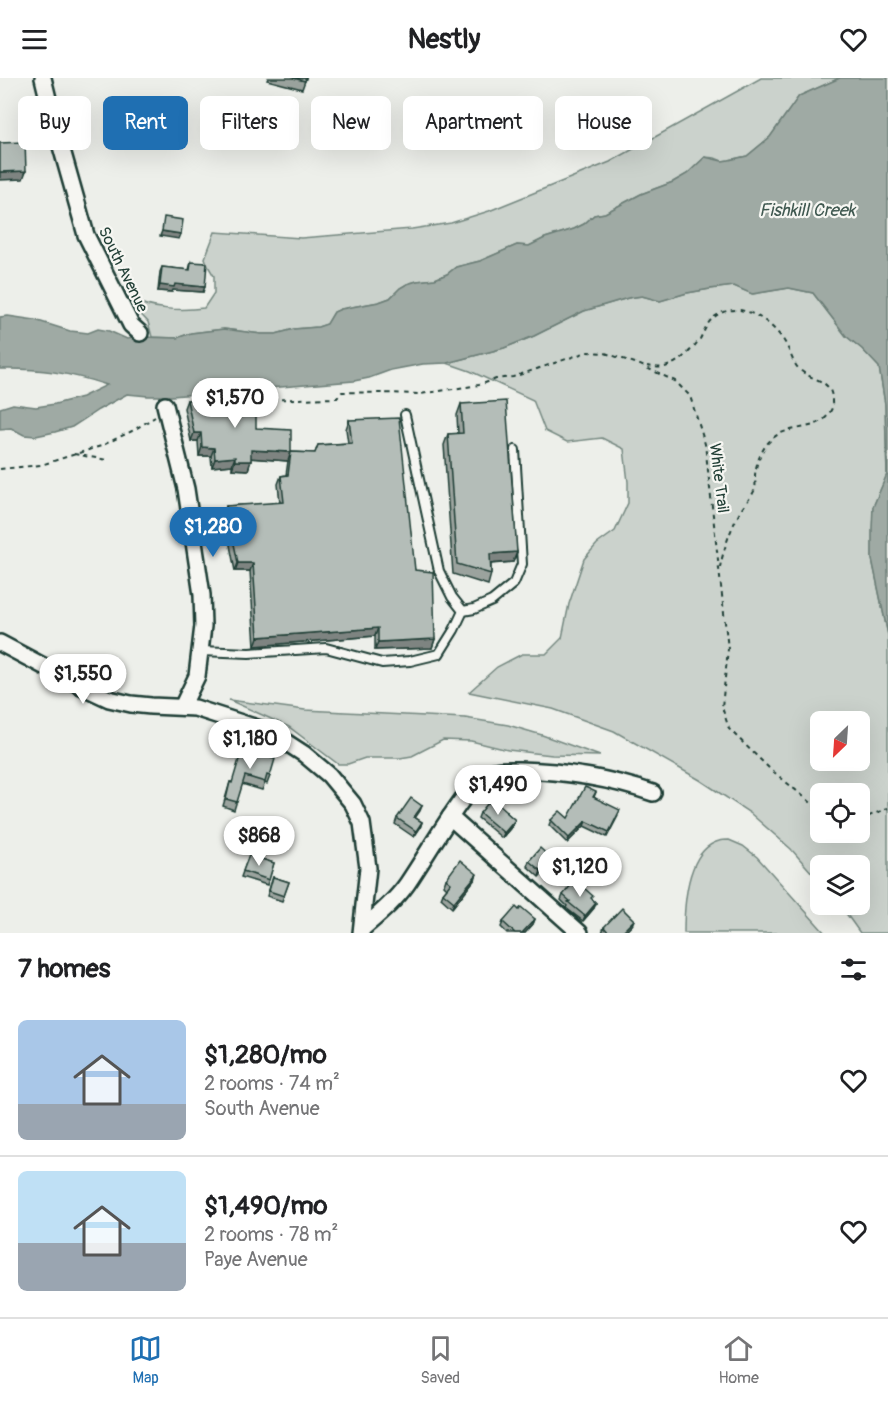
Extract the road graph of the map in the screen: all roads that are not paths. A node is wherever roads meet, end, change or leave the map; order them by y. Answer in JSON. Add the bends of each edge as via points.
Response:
{"nodes":[{"id":1,"x":43,"y":78,"type":"edge"},
{"id":2,"x":140,"y":333,"type":"dead end"},
{"id":3,"x":166,"y":408,"type":"road end"},
{"id":4,"x":405,"y":416,"type":"dead end"},
{"id":5,"x":515,"y":450,"type":"dead end"},
{"id":6,"x":463,"y":611,"type":"junction"},
{"id":7,"x":0,"y":643,"type":"edge"},
{"id":8,"x":201,"y":651,"type":"junction"},
{"id":9,"x":182,"y":707,"type":"junction"},
{"id":10,"x":653,"y":793,"type":"dead end"},
{"id":11,"x":450,"y":817,"type":"junction"},
{"id":12,"x":361,"y":931,"type":"edge"},
{"id":13,"x":580,"y":933,"type":"edge"}],
"edges":[{"from":1,"to":2,"type":"street","name":"South Avenue","via":[[86,235],[131,325]]},
{"from":3,"to":8,"type":"street","via":[[186,489],[202,595]]},
{"from":4,"to":6,"type":"lane","via":[[438,572]]},
{"from":5,"to":6,"type":"lane","via":[[522,564],[514,583],[492,601]]},
{"from":6,"to":8,"type":"lane","via":[[439,654],[410,661],[382,663],[326,648],[249,653]]},
{"from":7,"to":9,"type":"street","via":[[109,699]]},
{"from":8,"to":9,"type":"street","via":[[197,676]]},
{"from":9,"to":12,"type":"street","via":[[260,729],[284,741],[329,775],[353,804],[362,823],[368,868]]},
{"from":10,"to":11,"type":"street","via":[[583,775],[494,771],[473,786]]},
{"from":11,"to":12,"type":"street","via":[[406,886]]},
{"from":11,"to":13,"type":"street"}]}
